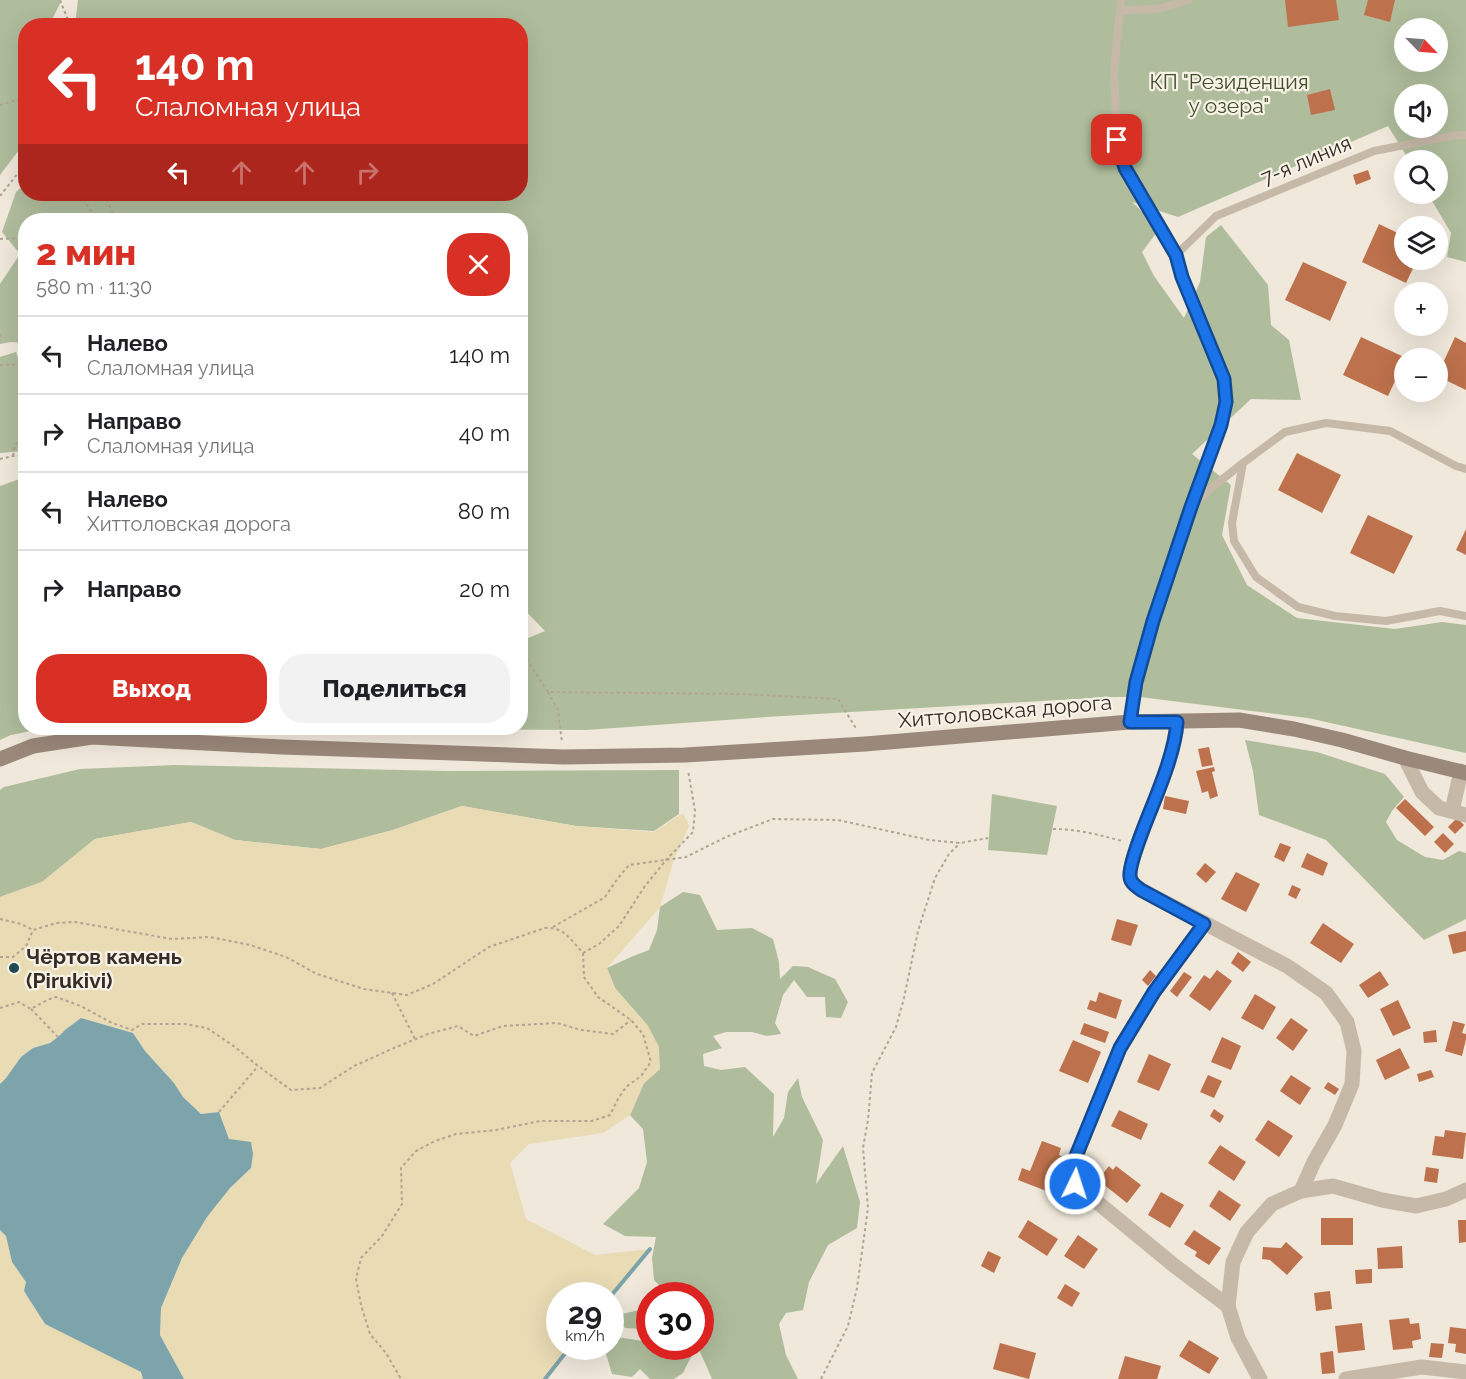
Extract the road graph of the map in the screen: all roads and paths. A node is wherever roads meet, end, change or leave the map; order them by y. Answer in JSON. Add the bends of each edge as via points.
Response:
{"nodes":[{"id":1,"x":60,"y":0,"type":"edge"},
{"id":2,"x":1120,"y":0,"type":"edge"},
{"id":3,"x":1188,"y":0,"type":"edge"},
{"id":4,"x":1120,"y":11,"type":"junction"},
{"id":5,"x":67,"y":18,"type":"edge"},
{"id":6,"x":18,"y":99,"type":"edge"},
{"id":7,"x":0,"y":105,"type":"edge"},
{"id":8,"x":1466,"y":135,"type":"edge"},
{"id":9,"x":18,"y":173,"type":"edge"},
{"id":10,"x":0,"y":196,"type":"edge"},
{"id":11,"x":18,"y":238,"type":"edge"},
{"id":12,"x":0,"y":239,"type":"edge"},
{"id":13,"x":1176,"y":255,"type":"junction"},
{"id":14,"x":0,"y":334,"type":"edge"},
{"id":15,"x":0,"y":339,"type":"edge"},
{"id":16,"x":18,"y":364,"type":"edge"},
{"id":17,"x":0,"y":365,"type":"edge"},
{"id":18,"x":18,"y":442,"type":"edge"},
{"id":19,"x":13,"y":456,"type":"junction"},
{"id":20,"x":18,"y":456,"type":"edge"},
{"id":21,"x":0,"y":459,"type":"edge"},
{"id":22,"x":1243,"y":463,"type":"junction"},
{"id":23,"x":1466,"y":469,"type":"edge"},
{"id":24,"x":1191,"y":507,"type":"junction"},
{"id":25,"x":1466,"y":616,"type":"edge"},
{"id":26,"x":528,"y":662,"type":"edge"},
{"id":27,"x":548,"y":693,"type":"junction"},
{"id":28,"x":1130,"y":722,"type":"junction"},
{"id":29,"x":1177,"y":722,"type":"junction"},
{"id":30,"x":865,"y":744,"type":"junction"},
{"id":31,"x":685,"y":755,"type":"junction"},
{"id":32,"x":564,"y":757,"type":"junction"},
{"id":33,"x":1406,"y":758,"type":"junction"},
{"id":34,"x":0,"y":759,"type":"edge"},
{"id":35,"x":1463,"y":772,"type":"edge"},
{"id":36,"x":1459,"y":813,"type":"edge"},
{"id":37,"x":1053,"y":829,"type":"dead end"},
{"id":38,"x":988,"y":838,"type":"dead end"},
{"id":39,"x":960,"y":843,"type":"junction"},
{"id":40,"x":1137,"y":845,"type":"junction"},
{"id":41,"x":667,"y":860,"type":"junction"},
{"id":42,"x":0,"y":919,"type":"edge"},
{"id":43,"x":1204,"y":924,"type":"junction"},
{"id":44,"x":554,"y":927,"type":"junction"},
{"id":45,"x":33,"y":930,"type":"junction"},
{"id":46,"x":583,"y":953,"type":"junction"},
{"id":47,"x":0,"y":957,"type":"edge"},
{"id":48,"x":392,"y":993,"type":"junction"},
{"id":49,"x":0,"y":1008,"type":"edge"},
{"id":50,"x":31,"y":1009,"type":"junction"},
{"id":51,"x":631,"y":1020,"type":"junction"},
{"id":52,"x":58,"y":1037,"type":"dead end"},
{"id":53,"x":415,"y":1039,"type":"junction"},
{"id":54,"x":258,"y":1066,"type":"junction"},
{"id":55,"x":219,"y":1112,"type":"dead end"},
{"id":56,"x":1466,"y":1190,"type":"edge"},
{"id":57,"x":1301,"y":1191,"type":"junction"},
{"id":58,"x":1228,"y":1306,"type":"junction"},
{"id":59,"x":1466,"y":1372,"type":"edge"},
{"id":60,"x":400,"y":1379,"type":"edge"},
{"id":61,"x":821,"y":1379,"type":"edge"},
{"id":62,"x":1260,"y":1379,"type":"edge"},
{"id":63,"x":1346,"y":1379,"type":"edge"}],
"edges":[{"from":1,"to":5,"type":"path"},
{"from":2,"to":4,"type":"lane"},
{"from":3,"to":4,"type":"lane","via":[[1162,8]]},
{"from":4,"to":13,"type":"lane","via":[[1114,71],[1117,140],[1125,168]]},
{"from":6,"to":7,"type":"path"},
{"from":8,"to":13,"type":"lane","name":"7-я линия","via":[[1374,151],[1216,216]]},
{"from":9,"to":10,"type":"path"},
{"from":11,"to":12,"type":"path"},
{"from":13,"to":24,"type":"lane","via":[[1224,379],[1226,402]]},
{"from":14,"to":15,"type":"path"},
{"from":16,"to":17,"type":"path"},
{"from":18,"to":19,"type":"path"},
{"from":19,"to":20,"type":"path"},
{"from":19,"to":21,"type":"path"},
{"from":22,"to":23,"type":"lane","via":[[1285,432],[1326,423],[1390,431]]},
{"from":22,"to":24,"type":"lane"},
{"from":22,"to":25,"type":"lane","via":[[1232,523],[1234,541],[1256,577],[1298,607],[1335,616],[1386,621],[1440,610]]},
{"from":24,"to":28,"type":"lane","via":[[1153,621],[1136,682]]},
{"from":26,"to":27,"type":"path"},
{"from":27,"to":30,"type":"path","via":[[838,699]]},
{"from":27,"to":32,"type":"path","via":[[558,710]]},
{"from":28,"to":29,"type":"street","name":"Хиттоловская дорога"},
{"from":28,"to":30,"type":"street","name":"Хиттоловская дорога"},
{"from":29,"to":33,"type":"street","name":"Хиттоловская дорога","via":[[1239,720],[1294,729]]},
{"from":29,"to":40,"type":"street","via":[[1176,736]]},
{"from":30,"to":31,"type":"street","name":"Хиттоловская дорога"},
{"from":31,"to":32,"type":"street","name":"Хиттоловская дорога"},
{"from":31,"to":41,"type":"path","via":[[695,811],[693,832]]},
{"from":32,"to":34,"type":"street","name":"Хиттоловская дорога","via":[[92,737],[33,746]]},
{"from":33,"to":35,"type":"street","name":"Хиттоловская дорога"},
{"from":33,"to":36,"type":"street","via":[[1422,792],[1439,808]]},
{"from":35,"to":36,"type":"street"},
{"from":37,"to":40,"type":"path","via":[[1096,834]]},
{"from":38,"to":39,"type":"path"},
{"from":39,"to":41,"type":"path","via":[[838,820],[773,819],[686,857]]},
{"from":39,"to":61,"type":"path","via":[[935,878],[918,931],[896,1027],[872,1073],[863,1148],[868,1208],[857,1288],[848,1326]]},
{"from":40,"to":43,"type":"street","via":[[1130,875],[1132,883]]},
{"from":41,"to":44,"type":"path","via":[[629,865],[605,897]]},
{"from":41,"to":46,"type":"path","via":[[619,926]]},
{"from":42,"to":45,"type":"path"},
{"from":43,"to":57,"type":"street","via":[[1287,966],[1326,993],[1347,1022],[1354,1051],[1352,1084]]},
{"from":43,"to":58,"type":"street","via":[[1154,992],[1120,1048],[1074,1161],[1075,1184]]},
{"from":44,"to":46,"type":"path"},
{"from":44,"to":48,"type":"path","via":[[489,947],[433,984],[407,995]]},
{"from":45,"to":47,"type":"path","via":[[26,946],[13,957]]},
{"from":45,"to":48,"type":"path","via":[[75,922],[172,939],[210,937],[286,957],[317,974],[364,989]]},
{"from":46,"to":51,"type":"path","via":[[584,977],[598,998]]},
{"from":48,"to":53,"type":"path"},
{"from":49,"to":50,"type":"path","via":[[19,1002]]},
{"from":50,"to":52,"type":"path"},
{"from":50,"to":54,"type":"path","via":[[56,997],[132,1030],[142,1024],[207,1028]]},
{"from":51,"to":53,"type":"path","via":[[613,1034],[557,1023],[503,1026],[474,1036],[458,1026]]},
{"from":51,"to":60,"type":"path","via":[[643,1034],[651,1062],[626,1087],[610,1115],[592,1121],[540,1121],[456,1134],[416,1151],[401,1168],[402,1203],[382,1236],[362,1258],[356,1279],[370,1334]]},
{"from":53,"to":54,"type":"path","via":[[354,1066],[320,1088],[291,1090]]},
{"from":54,"to":55,"type":"path"},
{"from":56,"to":57,"type":"street","via":[[1416,1206],[1333,1186]]},
{"from":57,"to":58,"type":"street","via":[[1272,1204],[1247,1232],[1233,1262]]},
{"from":58,"to":62,"type":"street","via":[[1238,1338]]},
{"from":59,"to":63,"type":"street","via":[[1422,1368]]}]}
